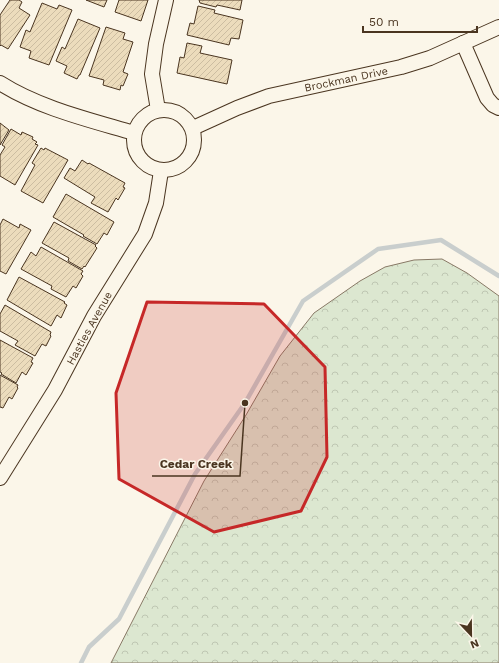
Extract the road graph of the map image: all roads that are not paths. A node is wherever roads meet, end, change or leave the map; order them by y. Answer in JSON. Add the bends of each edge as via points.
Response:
{"nodes":[{"id":1,"x":166,"y":0,"type":"edge"},
{"id":2,"x":499,"y":27,"type":"edge"},
{"id":3,"x":463,"y":43,"type":"junction"},
{"id":4,"x":0,"y":83,"type":"edge"},
{"id":5,"x":499,"y":108,"type":"edge"},
{"id":6,"x":158,"y":110,"type":"junction"},
{"id":7,"x":192,"y":128,"type":"junction"},
{"id":8,"x":134,"y":133,"type":"junction"},
{"id":9,"x":161,"y":171,"type":"junction"},
{"id":10,"x":0,"y":478,"type":"edge"}],
"edges":[{"from":1,"to":6,"type":"street","via":[[152,74]]},
{"from":2,"to":3,"type":"street","name":"Brockman Drive"},
{"from":3,"to":5,"type":"street","via":[[487,98]]},
{"from":3,"to":7,"type":"street","name":"Brockman Drive","via":[[430,58],[401,67],[269,96]]},
{"from":4,"to":8,"type":"street","via":[[41,103]]},
{"from":6,"to":7,"type":"street","via":[[179,113],[187,119]]},
{"from":6,"to":8,"type":"street","via":[[143,118]]},
{"from":7,"to":9,"type":"street","via":[[195,138],[194,149],[189,158],[181,166]]},
{"from":8,"to":9,"type":"street","via":[[136,153],[142,162]]},
{"from":9,"to":10,"type":"street","name":"Hasties Avenue","via":[[156,203],[145,234],[94,316],[55,390]]}]}
